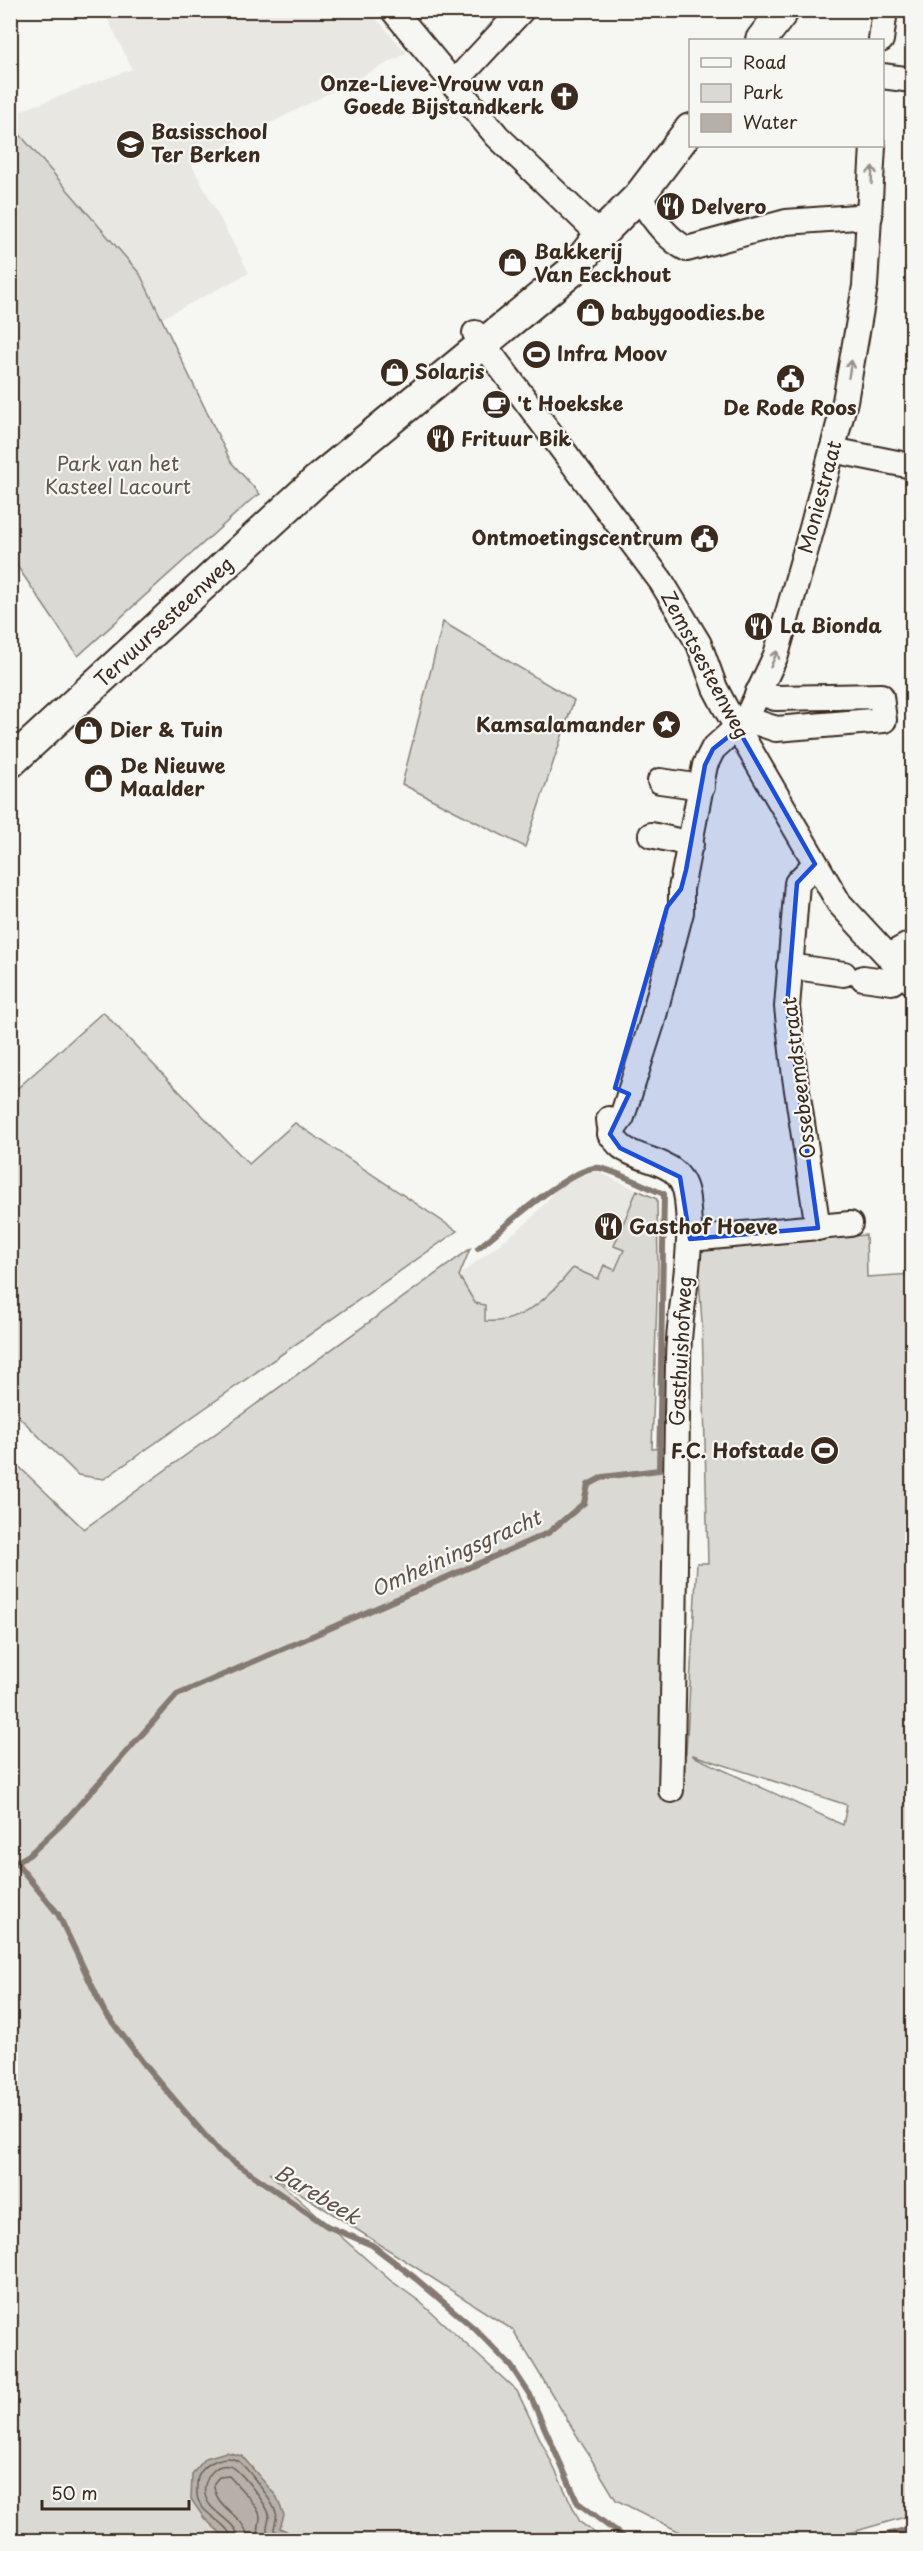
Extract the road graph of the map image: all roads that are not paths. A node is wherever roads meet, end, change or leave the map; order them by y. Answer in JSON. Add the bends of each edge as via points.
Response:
{"nodes":[{"id":1,"x":393,"y":10,"type":"edge"},
{"id":2,"x":522,"y":10,"type":"edge"},
{"id":3,"x":784,"y":10,"type":"edge"},
{"id":4,"x":885,"y":10,"type":"edge"},
{"id":5,"x":762,"y":39,"type":"edge"},
{"id":6,"x":881,"y":39,"type":"edge"},
{"id":7,"x":884,"y":76,"type":"edge"},
{"id":8,"x":912,"y":80,"type":"edge"},
{"id":9,"x":453,"y":84,"type":"junction"},
{"id":10,"x":689,"y":130,"type":"edge"},
{"id":11,"x":873,"y":147,"type":"edge"},
{"id":12,"x":639,"y":196,"type":"junction"},
{"id":13,"x":870,"y":216,"type":"junction"},
{"id":14,"x":600,"y":235,"type":"junction"},
{"id":15,"x":479,"y":338,"type":"junction"},
{"id":16,"x":832,"y":450,"type":"junction"},
{"id":17,"x":912,"y":466,"type":"edge"},
{"id":18,"x":758,"y":692,"type":"junction"},
{"id":19,"x":742,"y":724,"type":"junction"},
{"id":20,"x":10,"y":763,"type":"edge"},
{"id":21,"x":660,"y":781,"type":"dead end"},
{"id":22,"x":702,"y":787,"type":"junction"},
{"id":23,"x":651,"y":835,"type":"dead end"},
{"id":24,"x":691,"y":844,"type":"junction"},
{"id":25,"x":815,"y":864,"type":"junction"},
{"id":26,"x":912,"y":943,"type":"edge"},
{"id":27,"x":789,"y":966,"type":"junction"},
{"id":28,"x":901,"y":970,"type":"edge"},
{"id":29,"x":850,"y":1224,"type":"dead end"},
{"id":30,"x":818,"y":1228,"type":"junction"},
{"id":31,"x":690,"y":1239,"type":"junction"},
{"id":32,"x":671,"y":1790,"type":"dead end"}],
"edges":[{"from":1,"to":9,"type":"street"},
{"from":2,"to":9,"type":"street"},
{"from":3,"to":5,"type":"main road"},
{"from":4,"to":6,"type":"street"},
{"from":7,"to":8,"type":"street"},
{"from":9,"to":14,"type":"street","via":[[496,136]]},
{"from":10,"to":12,"type":"main road","name":"Tervuursesteenweg"},
{"from":13,"to":11,"type":"street","name":"Moniestraat","one_way":true},
{"from":12,"to":13,"type":"street","via":[[677,244],[687,249],[786,222]]},
{"from":12,"to":14,"type":"main road","name":"Tervuursesteenweg"},
{"from":16,"to":13,"type":"street","name":"Moniestraat","one_way":true,"via":[[845,401],[864,286]]},
{"from":14,"to":15,"type":"main road","name":"Tervuursesteenweg","via":[[572,271]]},
{"from":15,"to":19,"type":"street","name":"Zemstsesteenweg","via":[[661,581],[699,644],[715,688]]},
{"from":15,"to":20,"type":"main road","name":"Tervuursesteenweg","via":[[317,480]]},
{"from":16,"to":17,"type":"street"},
{"from":18,"to":16,"type":"street","name":"Moniestraat","one_way":true,"via":[[776,655]]},
{"from":18,"to":19,"type":"street","name":"Moniestraat"},
{"from":18,"to":19,"type":"street","via":[[775,698],[881,696],[884,720],[776,729]]},
{"from":19,"to":22,"type":"street","name":"Gasthuishofweg","via":[[713,749],[705,765]]},
{"from":19,"to":25,"type":"street","name":"Zemstsesteenweg"},
{"from":21,"to":22,"type":"street"},
{"from":22,"to":24,"type":"street","name":"Gasthuishofweg"},
{"from":23,"to":24,"type":"street"},
{"from":24,"to":31,"type":"street","name":"Gasthuishofweg","via":[[681,889],[681,912],[661,956],[622,1091],[622,1117],[610,1134],[620,1148],[672,1168],[680,1177],[686,1195]]},
{"from":25,"to":27,"type":"street","name":"Ossebeemdstraat","via":[[797,883]]},
{"from":25,"to":28,"type":"street","name":"Zemstsesteenweg","via":[[839,903]]},
{"from":26,"to":28,"type":"street"},
{"from":27,"to":28,"type":"street","via":[[892,982]]},
{"from":27,"to":30,"type":"street","name":"Ossebeemdstraat","via":[[787,1006]]},
{"from":29,"to":30,"type":"street"},
{"from":30,"to":31,"type":"street"},
{"from":31,"to":32,"type":"street","name":"Gasthuishofweg","via":[[678,1334]]}]}
